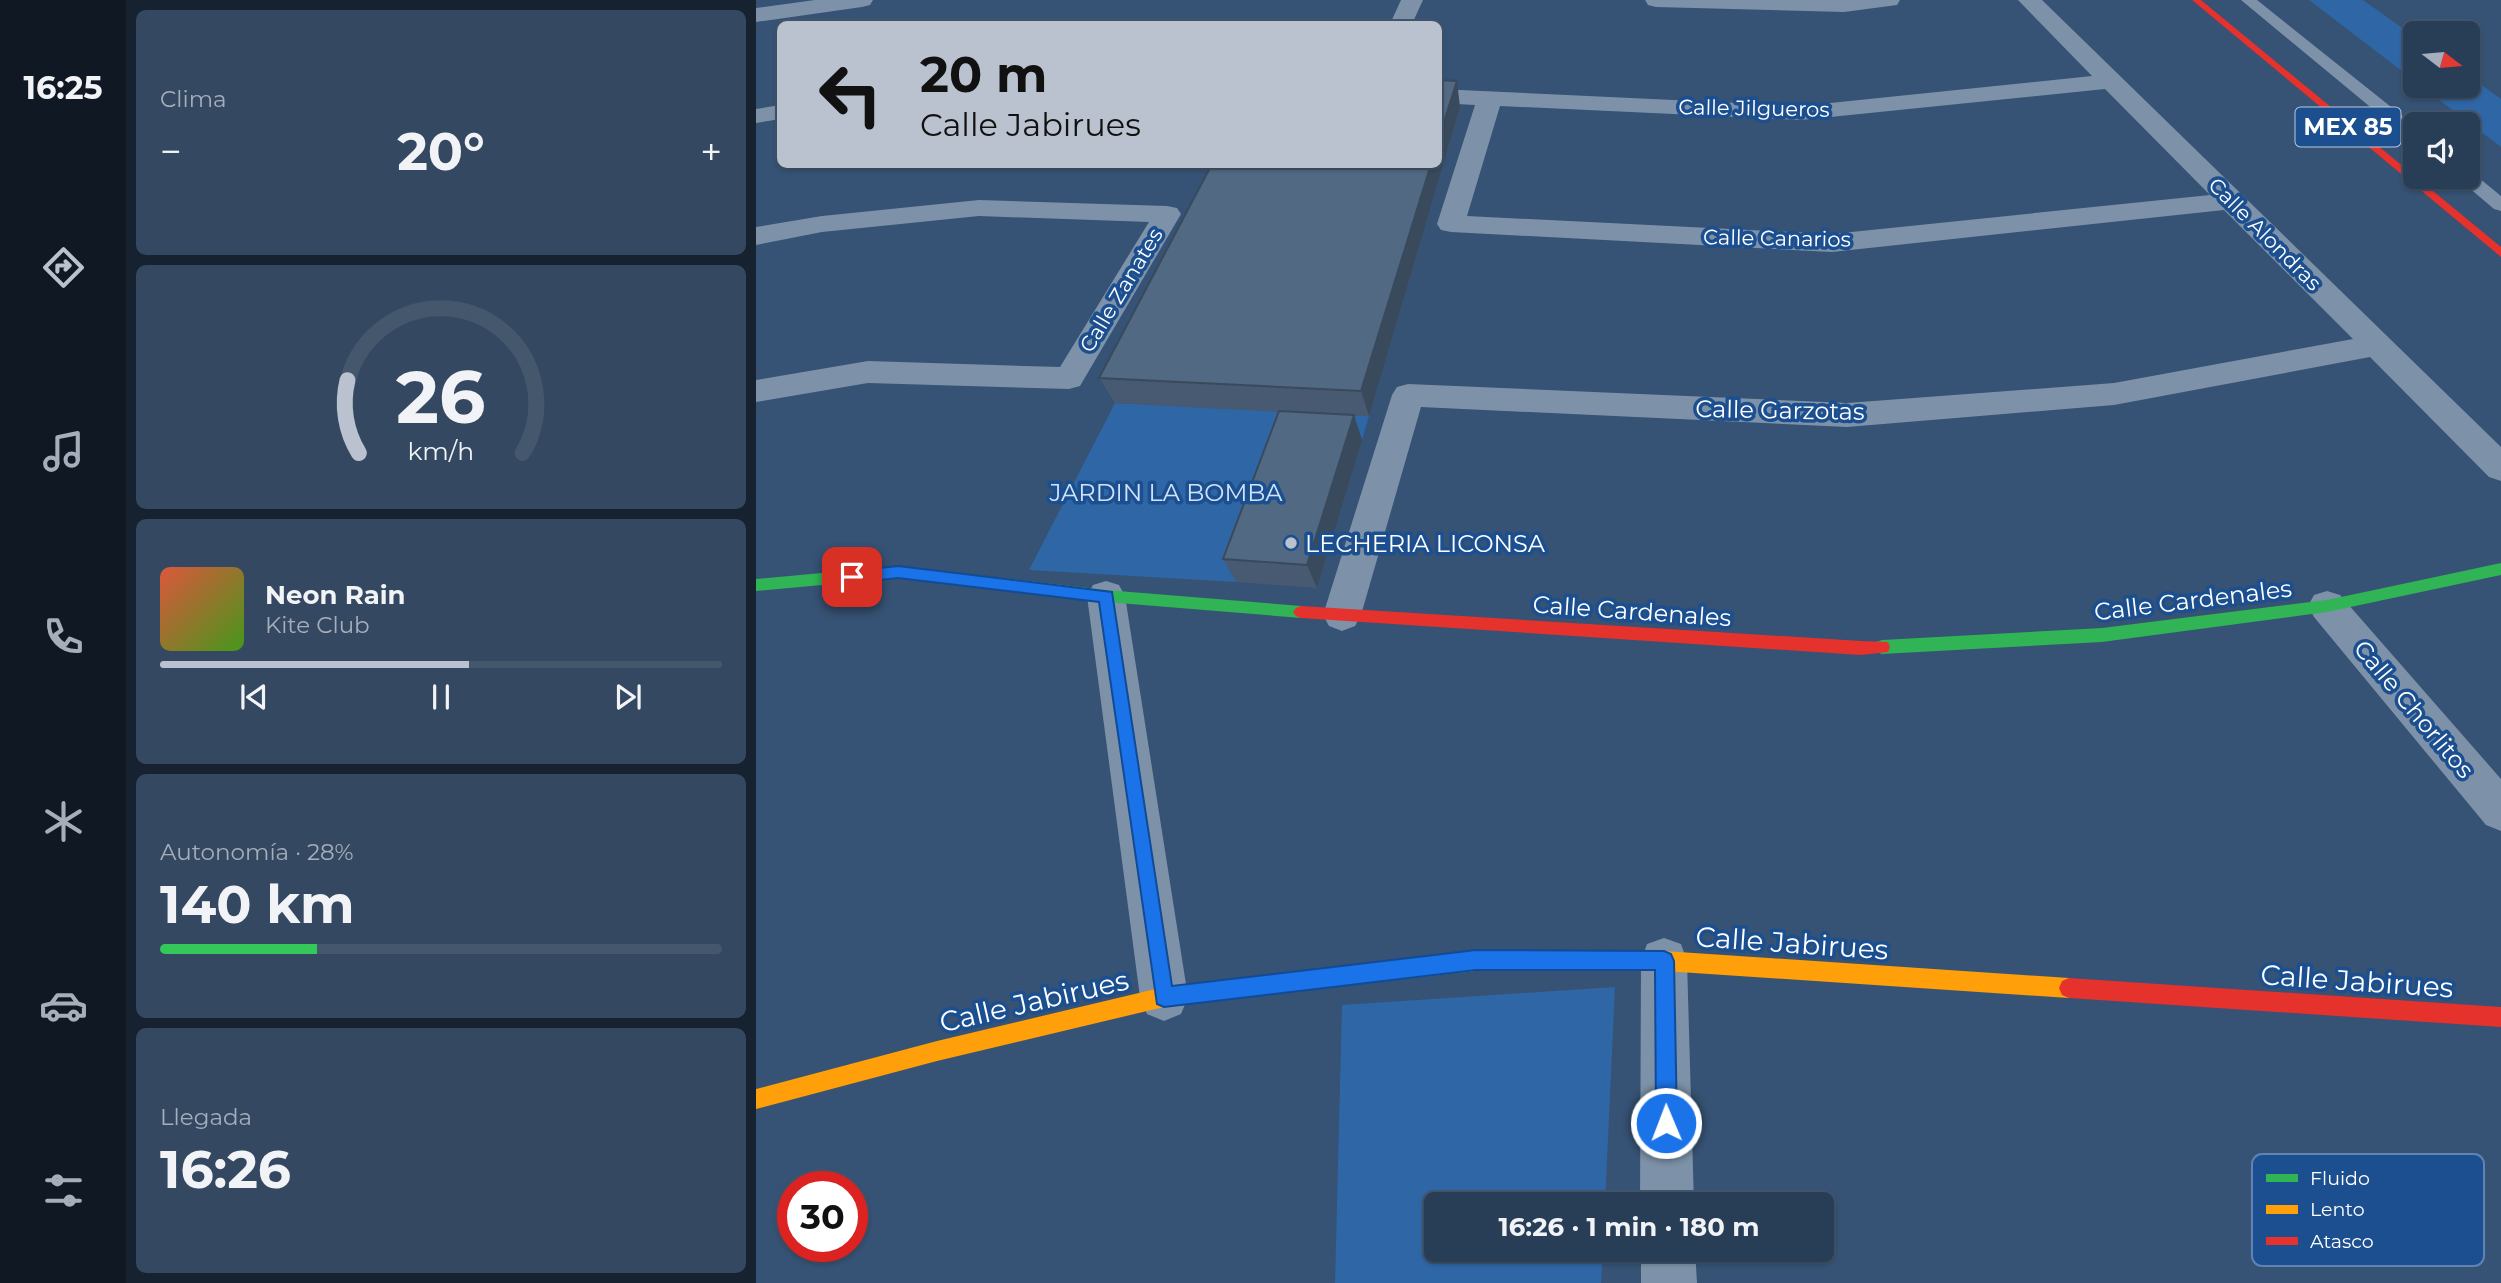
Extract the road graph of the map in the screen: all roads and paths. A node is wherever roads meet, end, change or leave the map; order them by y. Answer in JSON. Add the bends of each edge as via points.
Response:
{"nodes":[{"id":1,"x":862,"y":0,"type":"edge"},
{"id":2,"x":1412,"y":0,"type":"edge"},
{"id":3,"x":1656,"y":0,"type":"edge"},
{"id":4,"x":1889,"y":0,"type":"edge"},
{"id":5,"x":2029,"y":0,"type":"edge"},
{"id":6,"x":2196,"y":0,"type":"edge"},
{"id":7,"x":2248,"y":0,"type":"edge"},
{"id":8,"x":2268,"y":0,"type":"edge"},
{"id":9,"x":756,"y":15,"type":"edge"},
{"id":10,"x":1402,"y":21,"type":"edge"},
{"id":11,"x":2111,"y":81,"type":"junction"},
{"id":12,"x":1442,"y":96,"type":"edge"},
{"id":13,"x":1490,"y":98,"type":"junction"},
{"id":14,"x":777,"y":112,"type":"edge"},
{"id":15,"x":2412,"y":112,"type":"edge"},
{"id":16,"x":756,"y":116,"type":"edge"},
{"id":17,"x":2403,"y":125,"type":"edge"},
{"id":18,"x":2480,"y":166,"type":"edge"},
{"id":19,"x":2501,"y":183,"type":"edge"},
{"id":20,"x":2480,"y":188,"type":"edge"},
{"id":21,"x":2231,"y":201,"type":"junction"},
{"id":22,"x":2501,"y":205,"type":"edge"},
{"id":23,"x":756,"y":236,"type":"edge"},
{"id":24,"x":2501,"y":253,"type":"edge"},
{"id":25,"x":2377,"y":345,"type":"junction"},
{"id":26,"x":756,"y":391,"type":"edge"},
{"id":27,"x":2501,"y":468,"type":"edge"},
{"id":28,"x":2501,"y":569,"type":"edge"},
{"id":29,"x":757,"y":591,"type":"edge"},
{"id":30,"x":1106,"y":596,"type":"junction"},
{"id":31,"x":2327,"y":606,"type":"junction"},
{"id":32,"x":1342,"y":615,"type":"junction"},
{"id":33,"x":2501,"y":811,"type":"edge"},
{"id":34,"x":1664,"y":961,"type":"junction"},
{"id":35,"x":1164,"y":997,"type":"junction"},
{"id":36,"x":2501,"y":1017,"type":"edge"},
{"id":37,"x":756,"y":1099,"type":"edge"},
{"id":38,"x":1668,"y":1192,"type":"edge"},
{"id":39,"x":1668,"y":1262,"type":"edge"},
{"id":40,"x":1669,"y":1283,"type":"edge"}],
"edges":[{"from":1,"to":9,"type":"street"},
{"from":2,"to":10,"type":"street"},
{"from":3,"to":4,"type":"street","via":[[1844,5]]},
{"from":5,"to":11,"type":"street","name":"Calle Alondras"},
{"from":6,"to":24,"type":"street","number":"MEX 85"},
{"from":7,"to":17,"type":"lane"},
{"from":8,"to":15,"type":"lane"},
{"from":11,"to":13,"type":"street","name":"Calle Jilgueros","via":[[1801,113]]},
{"from":11,"to":21,"type":"street","name":"Calle Alondras"},
{"from":12,"to":13,"type":"street","name":"Calle Jilgueros"},
{"from":13,"to":21,"type":"street","name":"Calle Canarios","via":[[1451,224],[1832,243]]},
{"from":14,"to":16,"type":"street"},
{"from":18,"to":19,"type":"lane"},
{"from":20,"to":22,"type":"lane"},
{"from":21,"to":25,"type":"street","name":"Calle Alondras"},
{"from":23,"to":26,"type":"street","name":"Calle Zanates","via":[[822,224],[979,208],[1167,214],[1069,378],[868,372]]},
{"from":25,"to":27,"type":"street","name":"Calle Alondras"},
{"from":25,"to":32,"type":"street","name":"Calle Garzotas","via":[[2115,394],[1847,415],[1408,395]]},
{"from":28,"to":31,"type":"street","name":"Calle Cardenales"},
{"from":29,"to":30,"type":"street","name":"Calle Cardenales","via":[[898,572]]},
{"from":30,"to":32,"type":"street","name":"Calle Cardenales"},
{"from":30,"to":35,"type":"street"},
{"from":31,"to":32,"type":"street","name":"Calle Cardenales","via":[[2102,635],[1861,648]]},
{"from":31,"to":33,"type":"street","name":"Calle Chorlitos"},
{"from":34,"to":35,"type":"street","name":"Calle Jabirues","via":[[1476,960]]},
{"from":34,"to":36,"type":"street","name":"Calle Jabirues"},
{"from":34,"to":38,"type":"street"},
{"from":35,"to":37,"type":"street","name":"Calle Jabirues"},
{"from":39,"to":40,"type":"street"}]}
